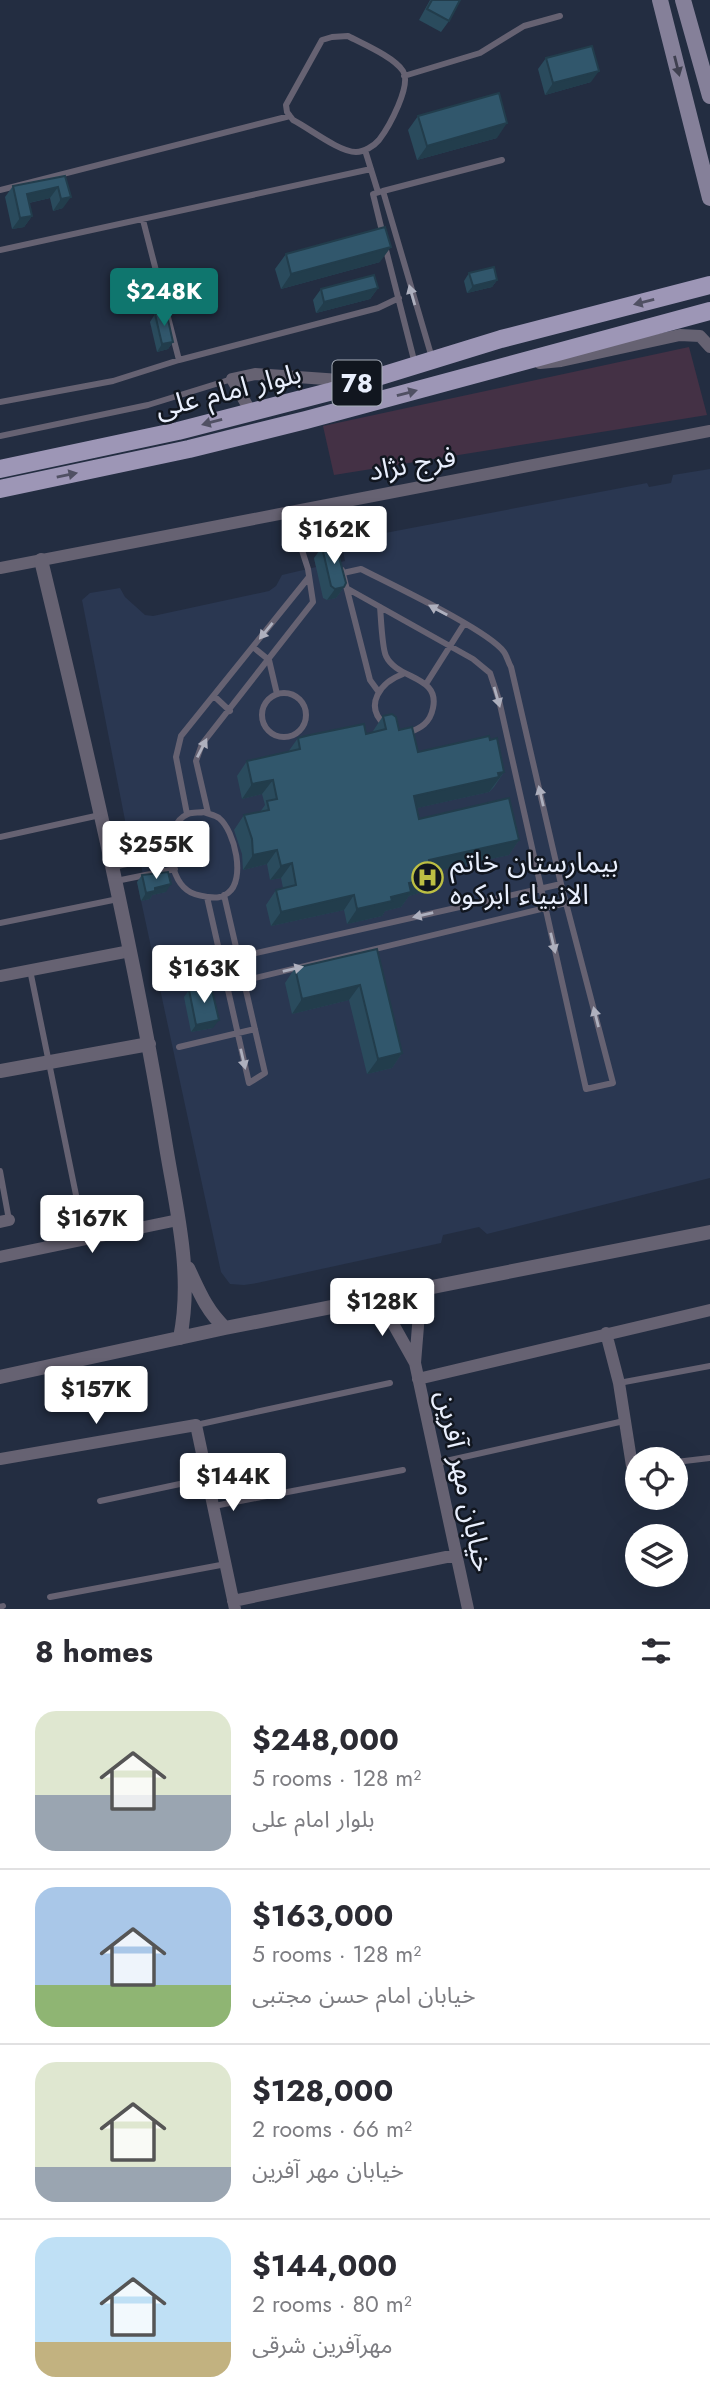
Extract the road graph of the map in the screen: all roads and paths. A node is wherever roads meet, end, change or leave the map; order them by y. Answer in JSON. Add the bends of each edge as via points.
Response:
{"nodes":[{"id":1,"x":660,"y":0,"type":"edge"},
{"id":2,"x":683,"y":0,"type":"edge"},
{"id":3,"x":560,"y":16,"type":"dead end"},
{"id":4,"x":404,"y":76,"type":"junction"},
{"id":5,"x":710,"y":96,"type":"edge"},
{"id":6,"x":290,"y":116,"type":"junction"},
{"id":7,"x":365,"y":149,"type":"junction"},
{"id":8,"x":502,"y":160,"type":"dead end"},
{"id":9,"x":371,"y":169,"type":"junction"},
{"id":10,"x":0,"y":190,"type":"edge"},
{"id":11,"x":380,"y":192,"type":"junction"},
{"id":12,"x":710,"y":198,"type":"edge"},
{"id":13,"x":143,"y":220,"type":"junction"},
{"id":14,"x":0,"y":250,"type":"edge"},
{"id":15,"x":710,"y":285,"type":"edge"},
{"id":16,"x":398,"y":298,"type":"junction"},
{"id":17,"x":710,"y":311,"type":"edge"},
{"id":18,"x":710,"y":347,"type":"edge"},
{"id":19,"x":179,"y":360,"type":"junction"},
{"id":20,"x":424,"y":363,"type":"junction"},
{"id":21,"x":515,"y":365,"type":"junction"},
{"id":22,"x":232,"y":379,"type":"junction"},
{"id":23,"x":361,"y":382,"type":"junction"},
{"id":24,"x":300,"y":399,"type":"junction"},
{"id":25,"x":0,"y":402,"type":"edge"},
{"id":26,"x":251,"y":412,"type":"junction"},
{"id":27,"x":306,"y":420,"type":"junction"},
{"id":28,"x":710,"y":431,"type":"edge"},
{"id":29,"x":0,"y":436,"type":"edge"},
{"id":30,"x":0,"y":469,"type":"edge"},
{"id":31,"x":0,"y":489,"type":"edge"},
{"id":32,"x":326,"y":504,"type":"junction"},
{"id":33,"x":290,"y":511,"type":"junction"},
{"id":34,"x":41,"y":560,"type":"junction"},
{"id":35,"x":0,"y":568,"type":"edge"},
{"id":36,"x":343,"y":573,"type":"junction"},
{"id":37,"x":309,"y":577,"type":"junction"},
{"id":38,"x":348,"y":589,"type":"junction"},
{"id":39,"x":380,"y":607,"type":"junction"},
{"id":40,"x":464,"y":624,"type":"junction"},
{"id":41,"x":450,"y":646,"type":"junction"},
{"id":42,"x":253,"y":647,"type":"junction"},
{"id":43,"x":269,"y":660,"type":"junction"},
{"id":44,"x":403,"y":674,"type":"junction"},
{"id":45,"x":426,"y":684,"type":"junction"},
{"id":46,"x":378,"y":691,"type":"junction"},
{"id":47,"x":277,"y":694,"type":"junction"},
{"id":48,"x":214,"y":695,"type":"junction"},
{"id":49,"x":230,"y":710,"type":"junction"},
{"id":50,"x":208,"y":813,"type":"junction"},
{"id":51,"x":102,"y":814,"type":"junction"},
{"id":52,"x":187,"y":814,"type":"junction"},
{"id":53,"x":0,"y":837,"type":"edge"},
{"id":54,"x":172,"y":854,"type":"junction"},
{"id":55,"x":175,"y":869,"type":"junction"},
{"id":56,"x":114,"y":874,"type":"junction"},
{"id":57,"x":561,"y":884,"type":"junction"},
{"id":58,"x":541,"y":889,"type":"junction"},
{"id":59,"x":224,"y":895,"type":"junction"},
{"id":60,"x":207,"y":897,"type":"junction"},
{"id":61,"x":118,"y":899,"type":"junction"},
{"id":62,"x":566,"y":903,"type":"junction"},
{"id":63,"x":545,"y":908,"type":"junction"},
{"id":64,"x":0,"y":923,"type":"edge"},
{"id":65,"x":130,"y":951,"type":"junction"},
{"id":66,"x":238,"y":957,"type":"junction"},
{"id":67,"x":221,"y":961,"type":"junction"},
{"id":68,"x":30,"y":970,"type":"junction"},
{"id":69,"x":223,"y":972,"type":"junction"},
{"id":70,"x":0,"y":976,"type":"edge"},
{"id":71,"x":187,"y":981,"type":"dead end"},
{"id":72,"x":244,"y":981,"type":"junction"},
{"id":73,"x":226,"y":985,"type":"junction"},
{"id":74,"x":255,"y":1029,"type":"junction"},
{"id":75,"x":237,"y":1033,"type":"junction"},
{"id":76,"x":149,"y":1044,"type":"junction"},
{"id":77,"x":178,"y":1047,"type":"dead end"},
{"id":78,"x":48,"y":1060,"type":"junction"},
{"id":79,"x":0,"y":1071,"type":"edge"},
{"id":80,"x":0,"y":1171,"type":"edge"},
{"id":81,"x":177,"y":1220,"type":"junction"},
{"id":82,"x":4,"y":1221,"type":"edge"},
{"id":83,"x":710,"y":1232,"type":"edge"},
{"id":84,"x":85,"y":1239,"type":"junction"},
{"id":85,"x":0,"y":1256,"type":"edge"},
{"id":86,"x":185,"y":1261,"type":"junction"},
{"id":87,"x":421,"y":1289,"type":"junction"},
{"id":88,"x":378,"y":1297,"type":"junction"},
{"id":89,"x":710,"y":1310,"type":"edge"},
{"id":90,"x":225,"y":1328,"type":"junction"},
{"id":91,"x":606,"y":1333,"type":"junction"},
{"id":92,"x":180,"y":1338,"type":"junction"},
{"id":93,"x":415,"y":1363,"type":"junction"},
{"id":94,"x":710,"y":1366,"type":"edge"},
{"id":95,"x":0,"y":1377,"type":"edge"},
{"id":96,"x":418,"y":1379,"type":"junction"},
{"id":97,"x":390,"y":1383,"type":"dead end"},
{"id":98,"x":619,"y":1383,"type":"junction"},
{"id":99,"x":624,"y":1421,"type":"junction"},
{"id":100,"x":196,"y":1426,"type":"junction"},
{"id":101,"x":630,"y":1447,"type":"edge"},
{"id":102,"x":710,"y":1458,"type":"edge"},
{"id":103,"x":0,"y":1459,"type":"edge"},
{"id":104,"x":688,"y":1461,"type":"edge"},
{"id":105,"x":437,"y":1463,"type":"junction"},
{"id":106,"x":403,"y":1470,"type":"dead end"},
{"id":107,"x":208,"y":1478,"type":"junction"},
{"id":108,"x":100,"y":1501,"type":"dead end"},
{"id":109,"x":214,"y":1506,"type":"junction"},
{"id":110,"x":456,"y":1555,"type":"junction"},
{"id":111,"x":226,"y":1564,"type":"junction"},
{"id":112,"x":50,"y":1597,"type":"dead end"},
{"id":113,"x":234,"y":1605,"type":"edge"},
{"id":114,"x":468,"y":1609,"type":"edge"}],
"edges":[{"from":1,"to":12,"type":"main road","one_way":true},
{"from":2,"to":5,"type":"main road"},
{"from":3,"to":4,"type":"lane","via":[[524,26],[480,53]]},
{"from":4,"to":6,"type":"lane","via":[[393,61],[348,36],[322,40],[289,96]]},
{"from":4,"to":7,"type":"lane","via":[[404,92],[379,141]]},
{"from":6,"to":7,"type":"lane","via":[[345,149]]},
{"from":6,"to":10,"type":"lane"},
{"from":7,"to":9,"type":"lane"},
{"from":8,"to":11,"type":"lane"},
{"from":9,"to":11,"type":"lane"},
{"from":9,"to":13,"type":"lane"},
{"from":11,"to":16,"type":"lane","via":[[373,194]]},
{"from":20,"to":11,"type":"lane","one_way":true},
{"from":13,"to":14,"type":"lane"},
{"from":13,"to":19,"type":"lane"},
{"from":15,"to":20,"type":"main road","name":"بلوار امام علی","number":"78","one_way":true},
{"from":16,"to":19,"type":"lane","via":[[378,308]]},
{"from":16,"to":20,"type":"lane"},
{"from":17,"to":21,"type":"main road","name":"بلوار امام علی","number":"78"},
{"from":18,"to":21,"type":"street","via":[[700,336],[680,335],[561,361]]},
{"from":19,"to":25,"type":"lane","via":[[113,381]]},
{"from":20,"to":23,"type":"main road","name":"بلوار امام علی","number":"78"},
{"from":27,"to":21,"type":"main road","name":"بلوار امام علی","number":"78","one_way":true},
{"from":22,"to":23,"type":"street","via":[[255,374]]},
{"from":22,"to":26,"type":"street"},
{"from":22,"to":29,"type":"lane","via":[[148,405]]},
{"from":23,"to":24,"type":"main road","name":"بلوار امام علی","number":"78"},
{"from":24,"to":26,"type":"main road","name":"بلوار امام علی","number":"78"},
{"from":24,"to":27,"type":"main road"},
{"from":26,"to":30,"type":"main road","name":"بلوار امام علی","number":"78","one_way":true},
{"from":31,"to":27,"type":"main road","name":"بلوار امام علی","number":"78","one_way":true},
{"from":28,"to":32,"type":"street","name":"فرج نژاد"},
{"from":32,"to":33,"type":"street","name":"فرج نژاد"},
{"from":32,"to":36,"type":"lane"},
{"from":33,"to":34,"type":"street","name":"فرج نژاد"},
{"from":33,"to":37,"type":"lane"},
{"from":34,"to":35,"type":"street","name":"فرج نژاد"},
{"from":34,"to":51,"type":"street"},
{"from":36,"to":38,"type":"lane"},
{"from":40,"to":36,"type":"lane","one_way":true,"via":[[361,569]]},
{"from":37,"to":42,"type":"lane","one_way":true},
{"from":37,"to":43,"type":"lane","via":[[313,602]]},
{"from":38,"to":39,"type":"lane"},
{"from":38,"to":46,"type":"lane","via":[[370,680]]},
{"from":39,"to":41,"type":"lane"},
{"from":39,"to":44,"type":"lane","via":[[386,656]]},
{"from":40,"to":41,"type":"lane"},
{"from":57,"to":40,"type":"lane","one_way":true,"via":[[511,667],[491,640]]},
{"from":41,"to":45,"type":"lane"},
{"from":41,"to":58,"type":"lane","one_way":true,"via":[[490,673]]},
{"from":42,"to":43,"type":"lane"},
{"from":42,"to":48,"type":"lane"},
{"from":43,"to":47,"type":"lane"},
{"from":43,"to":49,"type":"lane"},
{"from":44,"to":45,"type":"lane"},
{"from":44,"to":46,"type":"lane","via":[[388,679]]},
{"from":45,"to":46,"type":"lane","via":[[435,702],[432,717],[422,728],[407,733],[380,720],[375,706]]},
{"from":47,"to":47,"type":"lane","via":[[262,708],[262,721],[269,732],[293,736],[303,727],[304,703],[294,694]]},
{"from":48,"to":49,"type":"lane"},
{"from":48,"to":52,"type":"lane","via":[[181,736],[176,757]]},
{"from":50,"to":49,"type":"lane","one_way":true,"via":[[196,761],[202,744]]},
{"from":50,"to":52,"type":"lane"},
{"from":50,"to":59,"type":"lane","via":[[219,818],[234,845],[236,881]]},
{"from":51,"to":53,"type":"lane"},
{"from":51,"to":56,"type":"street"},
{"from":52,"to":54,"type":"lane","via":[[176,822]]},
{"from":54,"to":55,"type":"lane"},
{"from":54,"to":56,"type":"lane"},
{"from":55,"to":56,"type":"lane"},
{"from":55,"to":60,"type":"lane","via":[[185,889]]},
{"from":56,"to":61,"type":"street"},
{"from":57,"to":58,"type":"lane"},
{"from":57,"to":62,"type":"lane"},
{"from":58,"to":63,"type":"lane"},
{"from":58,"to":66,"type":"lane","one_way":true},
{"from":59,"to":60,"type":"lane"},
{"from":59,"to":66,"type":"lane"},
{"from":60,"to":67,"type":"lane"},
{"from":61,"to":64,"type":"lane"},
{"from":61,"to":65,"type":"street"},
{"from":62,"to":63,"type":"lane"},
{"from":63,"to":62,"type":"lane","one_way":true,"via":[[586,1089],[613,1083]]},
{"from":72,"to":63,"type":"lane","one_way":true},
{"from":65,"to":68,"type":"street"},
{"from":65,"to":76,"type":"street"},
{"from":66,"to":67,"type":"lane"},
{"from":66,"to":72,"type":"lane"},
{"from":67,"to":69,"type":"lane"},
{"from":68,"to":70,"type":"street"},
{"from":68,"to":78,"type":"lane"},
{"from":69,"to":71,"type":"lane"},
{"from":69,"to":73,"type":"lane"},
{"from":72,"to":73,"type":"lane"},
{"from":72,"to":74,"type":"lane"},
{"from":73,"to":75,"type":"lane"},
{"from":74,"to":75,"type":"lane"},
{"from":75,"to":74,"type":"lane","one_way":true,"via":[[249,1083],[265,1073]]},
{"from":75,"to":77,"type":"lane"},
{"from":76,"to":78,"type":"street"},
{"from":76,"to":81,"type":"street"},
{"from":78,"to":79,"type":"street"},
{"from":78,"to":84,"type":"lane"},
{"from":80,"to":82,"type":"lane"},
{"from":81,"to":84,"type":"street"},
{"from":81,"to":86,"type":"street"},
{"from":83,"to":87,"type":"street"},
{"from":84,"to":85,"type":"street"},
{"from":86,"to":90,"type":"street","via":[[212,1316]]},
{"from":86,"to":92,"type":"street"},
{"from":87,"to":88,"type":"street"},
{"from":87,"to":93,"type":"street","name":"خیابان مهر آفرین"},
{"from":88,"to":90,"type":"street"},
{"from":88,"to":93,"type":"street","name":"خیابان مهر آفرین"},
{"from":89,"to":91,"type":"street"},
{"from":90,"to":92,"type":"street"},
{"from":91,"to":96,"type":"street"},
{"from":91,"to":98,"type":"street"},
{"from":92,"to":95,"type":"street"},
{"from":93,"to":96,"type":"street","name":"خیابان مهر آفرین"},
{"from":94,"to":98,"type":"lane"},
{"from":96,"to":105,"type":"street","name":"خیابان مهر آفرین"},
{"from":97,"to":100,"type":"lane"},
{"from":98,"to":99,"type":"street"},
{"from":99,"to":101,"type":"street"},
{"from":99,"to":105,"type":"lane"},
{"from":100,"to":103,"type":"street"},
{"from":100,"to":107,"type":"street"},
{"from":102,"to":104,"type":"lane"},
{"from":105,"to":110,"type":"street","name":"خیابان مهر آفرین"},
{"from":106,"to":109,"type":"lane"},
{"from":107,"to":108,"type":"lane"},
{"from":107,"to":109,"type":"street"},
{"from":109,"to":111,"type":"street"},
{"from":110,"to":113,"type":"street"},
{"from":110,"to":114,"type":"street","name":"خیابان مهر آفرین"},
{"from":111,"to":112,"type":"lane"},
{"from":111,"to":113,"type":"street"}]}
